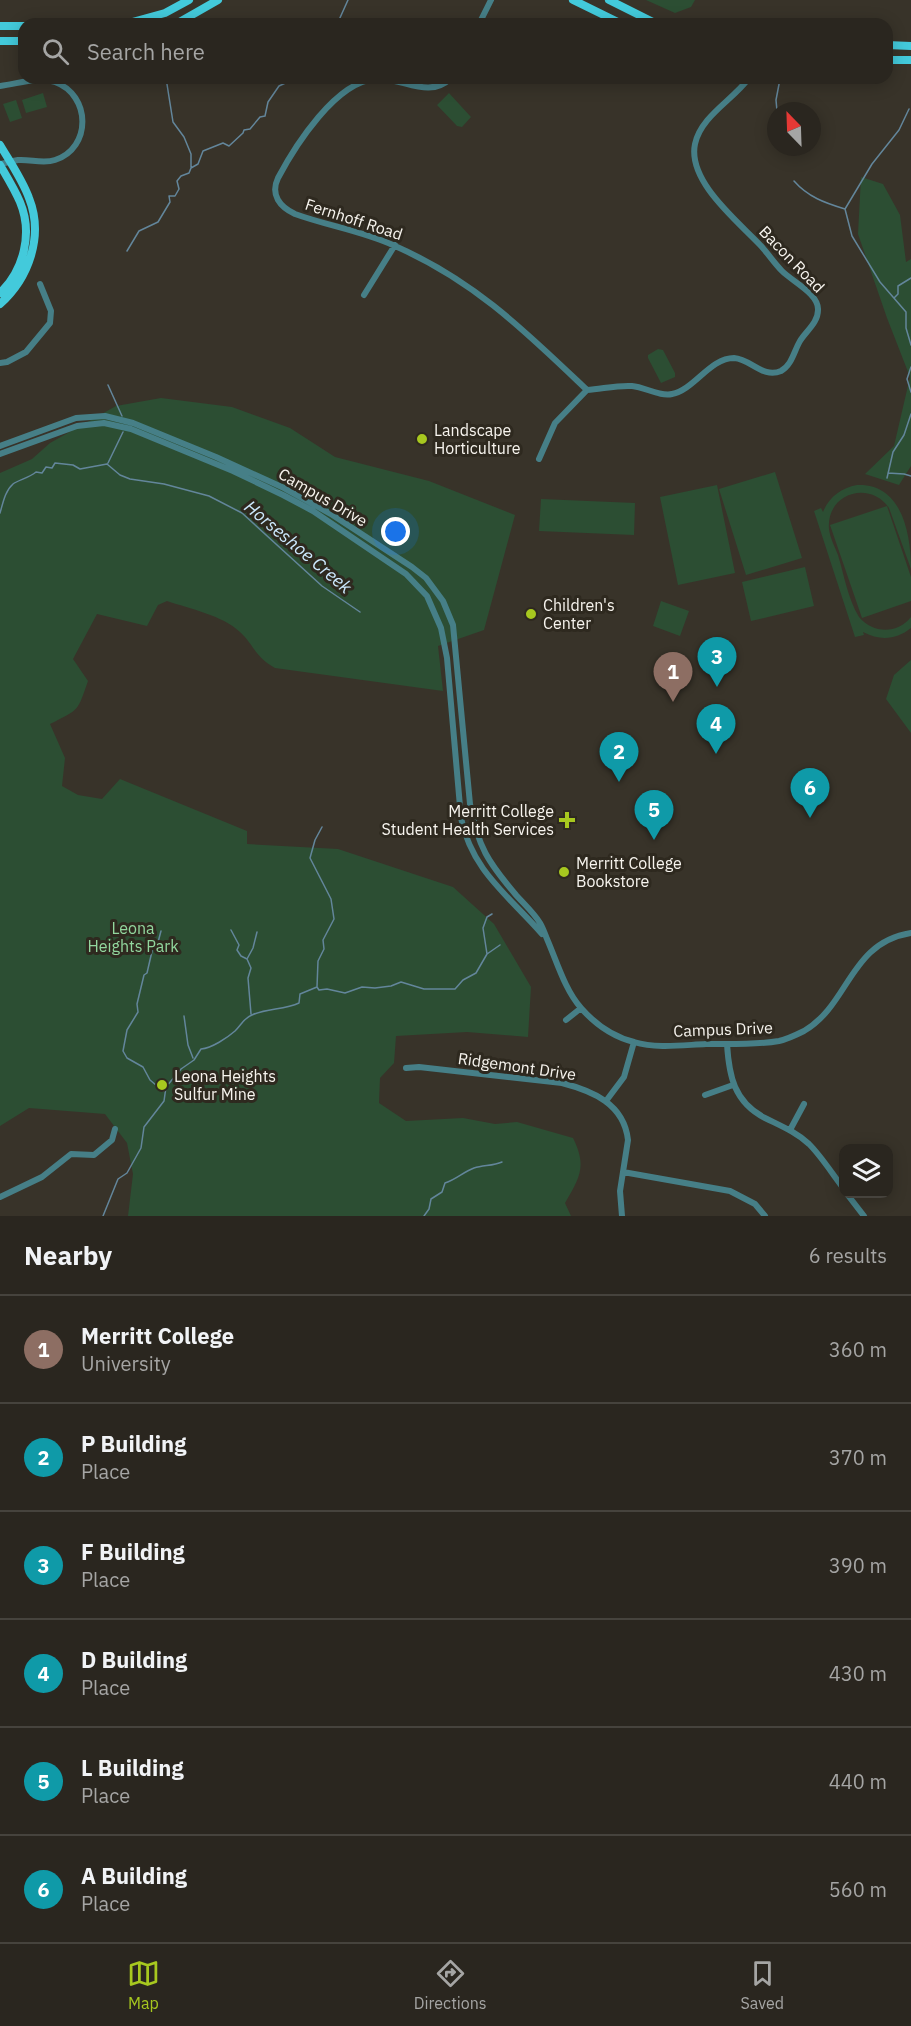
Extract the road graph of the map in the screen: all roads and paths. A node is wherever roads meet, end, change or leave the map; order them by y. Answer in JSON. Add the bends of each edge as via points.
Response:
{"nodes":[{"id":1,"x":189,"y":0,"type":"edge"},
{"id":2,"x":218,"y":0,"type":"edge"},
{"id":3,"x":491,"y":0,"type":"edge"},
{"id":4,"x":573,"y":0,"type":"edge"},
{"id":5,"x":609,"y":0,"type":"edge"},
{"id":6,"x":147,"y":18,"type":"edge"},
{"id":7,"x":186,"y":18,"type":"edge"},
{"id":8,"x":482,"y":18,"type":"edge"},
{"id":9,"x":610,"y":18,"type":"edge"},
{"id":10,"x":645,"y":18,"type":"edge"},
{"id":11,"x":0,"y":26,"type":"edge"},
{"id":12,"x":18,"y":26,"type":"edge"},
{"id":13,"x":0,"y":41,"type":"edge"},
{"id":14,"x":18,"y":41,"type":"edge"},
{"id":15,"x":893,"y":45,"type":"edge"},
{"id":16,"x":911,"y":46,"type":"edge"},
{"id":17,"x":893,"y":60,"type":"edge"},
{"id":18,"x":911,"y":60,"type":"edge"},
{"id":19,"x":18,"y":83,"type":"edge"},
{"id":20,"x":58,"y":84,"type":"edge"},
{"id":21,"x":358,"y":84,"type":"edge"},
{"id":22,"x":405,"y":84,"type":"edge"},
{"id":23,"x":441,"y":84,"type":"edge"},
{"id":24,"x":742,"y":84,"type":"edge"},
{"id":25,"x":0,"y":86,"type":"edge"},
{"id":26,"x":0,"y":145,"type":"edge"},
{"id":27,"x":10,"y":162,"type":"junction"},
{"id":28,"x":0,"y":165,"type":"edge"},
{"id":29,"x":395,"y":245,"type":"junction"},
{"id":30,"x":40,"y":284,"type":"dead end"},
{"id":31,"x":0,"y":293,"type":"edge"},
{"id":32,"x":364,"y":295,"type":"dead end"},
{"id":33,"x":0,"y":304,"type":"edge"},
{"id":34,"x":0,"y":363,"type":"edge"},
{"id":35,"x":587,"y":390,"type":"junction"},
{"id":36,"x":77,"y":422,"type":"junction"},
{"id":37,"x":158,"y":436,"type":"junction"},
{"id":38,"x":0,"y":446,"type":"edge"},
{"id":39,"x":0,"y":454,"type":"edge"},
{"id":40,"x":539,"y":459,"type":"dead end"},
{"id":41,"x":911,"y":933,"type":"edge"},
{"id":42,"x":547,"y":939,"type":"junction"},
{"id":43,"x":581,"y":1008,"type":"junction"},
{"id":44,"x":566,"y":1020,"type":"dead end"},
{"id":45,"x":634,"y":1042,"type":"junction"},
{"id":46,"x":727,"y":1044,"type":"junction"},
{"id":47,"x":406,"y":1068,"type":"dead end"},
{"id":48,"x":733,"y":1084,"type":"junction"},
{"id":49,"x":705,"y":1095,"type":"dead end"},
{"id":50,"x":606,"y":1101,"type":"junction"},
{"id":51,"x":804,"y":1104,"type":"dead end"},
{"id":52,"x":116,"y":1130,"type":"dead end"},
{"id":53,"x":790,"y":1130,"type":"junction"},
{"id":54,"x":623,"y":1172,"type":"junction"},
{"id":55,"x":839,"y":1184,"type":"edge"},
{"id":56,"x":0,"y":1197,"type":"edge"},
{"id":57,"x":850,"y":1198,"type":"edge"},
{"id":58,"x":622,"y":1216,"type":"edge"},
{"id":59,"x":765,"y":1216,"type":"edge"},
{"id":60,"x":864,"y":1216,"type":"edge"}],
"edges":[{"from":1,"to":6,"type":"main road"},
{"from":2,"to":7,"type":"main road"},
{"from":3,"to":8,"type":"street"},
{"from":4,"to":9,"type":"main road"},
{"from":5,"to":10,"type":"main road"},
{"from":11,"to":12,"type":"main road"},
{"from":13,"to":14,"type":"main road"},
{"from":15,"to":16,"type":"main road"},
{"from":17,"to":18,"type":"main road"},
{"from":19,"to":25,"type":"street"},
{"from":20,"to":27,"type":"street","via":[[74,97],[83,116],[80,138],[70,151],[54,160]]},
{"from":21,"to":29,"type":"street","name":"Fernhoff Road","via":[[331,104],[294,152],[275,187],[277,199],[289,211]]},
{"from":22,"to":23,"type":"street","name":"Fernhoff Road","via":[[435,88]]},
{"from":24,"to":35,"type":"street","name":"Bacon Road","via":[[699,134],[696,164],[718,204],[783,272],[815,299],[818,310],[813,324],[789,364],[778,372],[763,372],[741,359],[728,359],[671,394],[634,386]]},
{"from":26,"to":27,"type":"main road"},
{"from":27,"to":28,"type":"street"},
{"from":27,"to":33,"type":"main road","via":[[30,199],[33,247],[21,280]]},
{"from":28,"to":31,"type":"main road","via":[[20,203],[26,229],[21,260]]},
{"from":29,"to":32,"type":"street"},
{"from":29,"to":35,"type":"street","name":"Fernhoff Road","via":[[440,268],[492,303]]},
{"from":30,"to":34,"type":"street","via":[[51,311],[50,323],[26,352]]},
{"from":35,"to":40,"type":"street","via":[[555,423]]},
{"from":36,"to":37,"type":"street","name":"Campus Drive","via":[[118,425]]},
{"from":36,"to":38,"type":"street","name":"Campus Drive"},
{"from":36,"to":39,"type":"street","name":"Campus Drive"},
{"from":37,"to":42,"type":"street","name":"Campus Drive","via":[[313,511],[406,574],[427,596],[446,649],[464,835],[493,884]]},
{"from":37,"to":42,"type":"street","name":"Campus Drive","via":[[284,488],[331,514],[412,567],[437,592],[453,626],[475,831],[497,872],[540,923]]},
{"from":41,"to":46,"type":"street","name":"Campus Drive","via":[[890,939],[867,954],[823,1016],[802,1032],[780,1041]]},
{"from":42,"to":43,"type":"street","name":"Campus Drive"},
{"from":43,"to":44,"type":"street"},
{"from":43,"to":45,"type":"street","name":"Campus Drive","via":[[608,1030]]},
{"from":45,"to":46,"type":"street","name":"Campus Drive"},
{"from":45,"to":50,"type":"street","via":[[624,1077]]},
{"from":46,"to":48,"type":"street"},
{"from":47,"to":50,"type":"street","name":"Ridgemont Drive","via":[[419,1066],[562,1083]]},
{"from":48,"to":49,"type":"street"},
{"from":48,"to":53,"type":"street","via":[[756,1112]]},
{"from":50,"to":54,"type":"street","name":"Ridgemont Drive","via":[[620,1115],[627,1132]]},
{"from":51,"to":53,"type":"street"},
{"from":52,"to":56,"type":"street","via":[[112,1140],[94,1155],[71,1154],[42,1177]]},
{"from":53,"to":55,"type":"street","via":[[810,1145]]},
{"from":54,"to":58,"type":"street","name":"Ridgemont Drive"},
{"from":54,"to":59,"type":"street","via":[[730,1191],[755,1204]]},
{"from":57,"to":60,"type":"street"}]}
